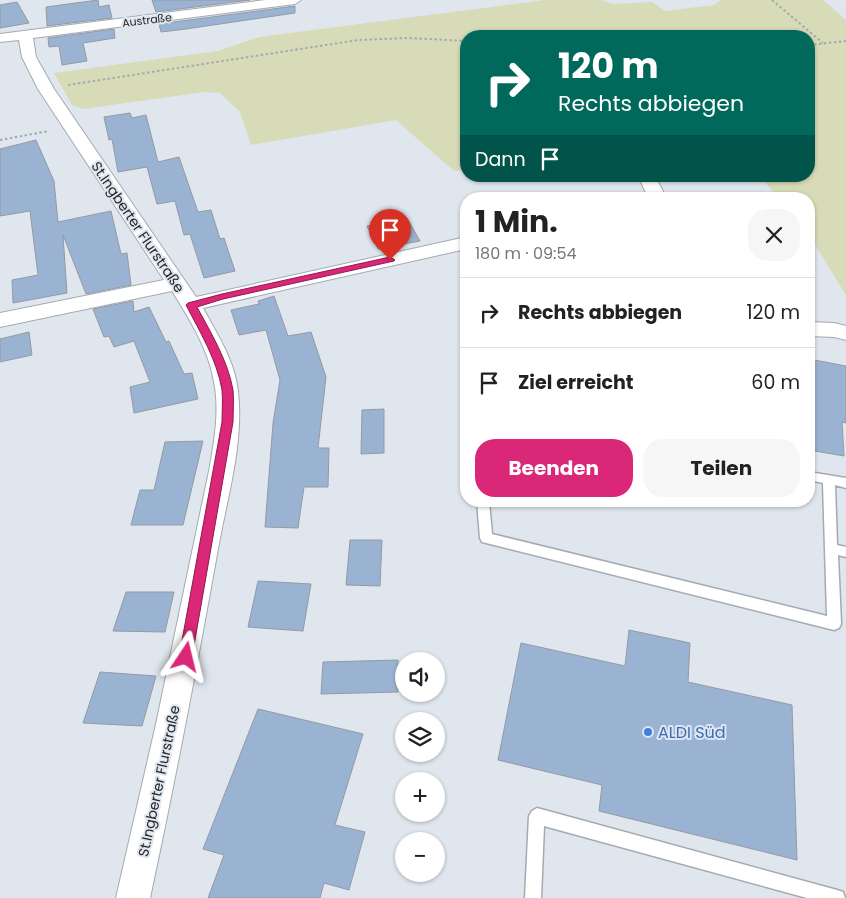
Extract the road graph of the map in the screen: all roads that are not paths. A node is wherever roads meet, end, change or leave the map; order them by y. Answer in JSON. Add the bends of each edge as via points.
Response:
{"nodes":[{"id":1,"x":295,"y":0,"type":"edge"},
{"id":2,"x":25,"y":34,"type":"junction"},
{"id":3,"x":0,"y":38,"type":"edge"},
{"id":4,"x":460,"y":244,"type":"edge"},
{"id":5,"x":176,"y":284,"type":"junction"},
{"id":6,"x":191,"y":305,"type":"junction"},
{"id":7,"x":0,"y":320,"type":"edge"},
{"id":8,"x":815,"y":329,"type":"edge"},
{"id":9,"x":846,"y":333,"type":"edge"},
{"id":10,"x":815,"y":477,"type":"edge"},
{"id":11,"x":829,"y":480,"type":"junction"},
{"id":12,"x":846,"y":483,"type":"edge"},
{"id":13,"x":483,"y":507,"type":"edge"},
{"id":14,"x":832,"y":549,"type":"junction"},
{"id":15,"x":846,"y":552,"type":"edge"},
{"id":16,"x":133,"y":898,"type":"edge"},
{"id":17,"x":533,"y":898,"type":"edge"},
{"id":18,"x":837,"y":898,"type":"edge"}],
"edges":[{"from":1,"to":2,"type":"street","name":"Austraße"},
{"from":2,"to":3,"type":"street","name":"Austraße"},
{"from":2,"to":5,"type":"street","name":"St.Ingberter Flurstraße","via":[[29,57],[46,89]]},
{"from":4,"to":6,"type":"street"},
{"from":5,"to":6,"type":"street","name":"St.Ingberter Flurstraße"},
{"from":5,"to":7,"type":"street"},
{"from":6,"to":16,"type":"street","name":"St.Ingberter Flurstraße","via":[[220,365],[227,390],[228,422],[182,677]]},
{"from":8,"to":9,"type":"street"},
{"from":10,"to":11,"type":"lane"},
{"from":11,"to":12,"type":"lane"},
{"from":11,"to":14,"type":"lane"},
{"from":13,"to":14,"type":"lane","via":[[486,538],[834,624]]},
{"from":14,"to":15,"type":"lane"},
{"from":17,"to":18,"type":"lane","via":[[537,816]]}]}
